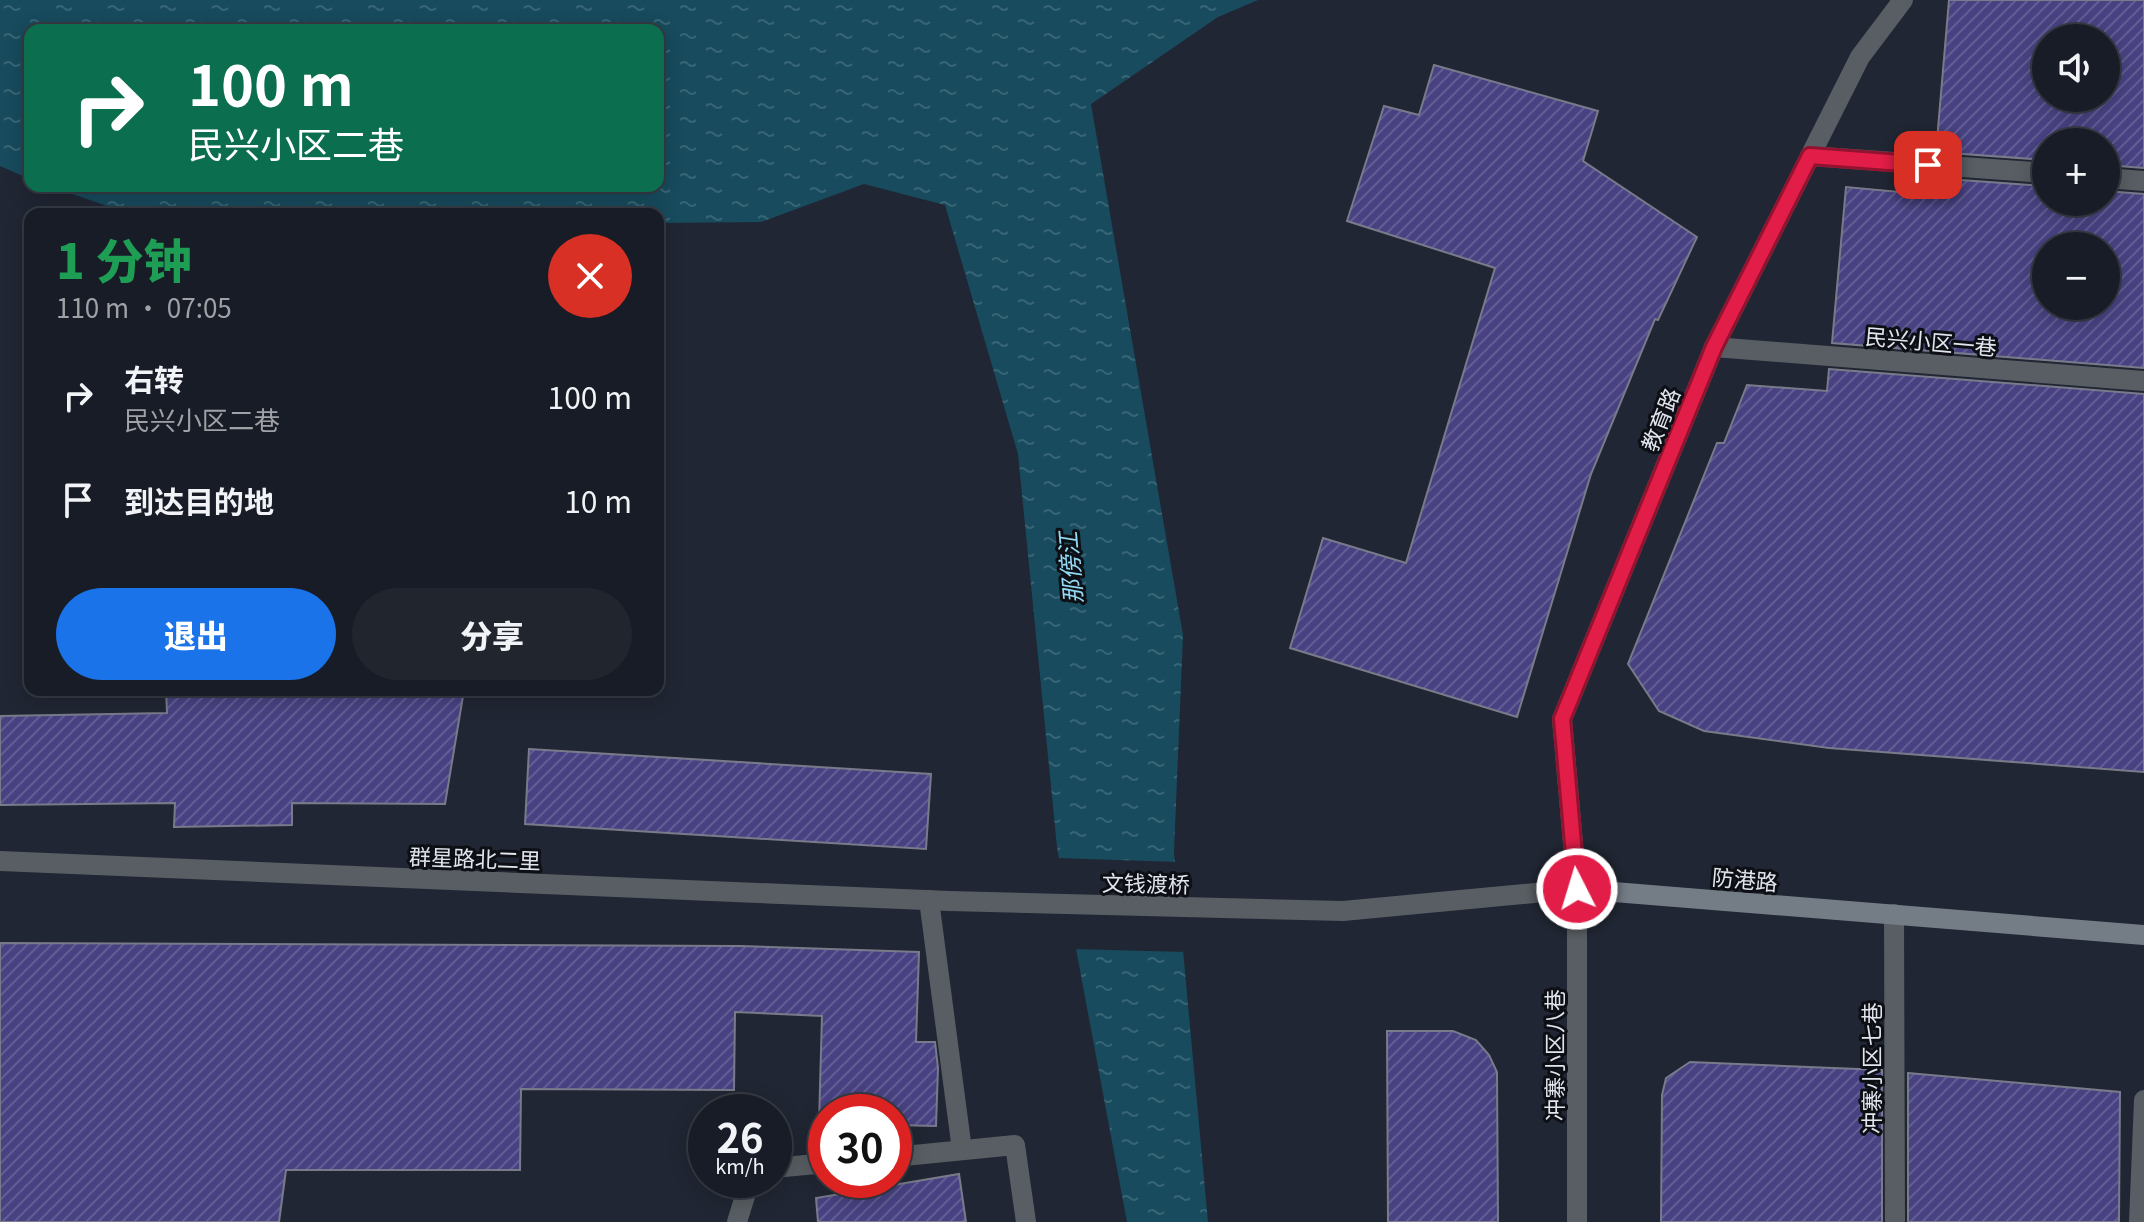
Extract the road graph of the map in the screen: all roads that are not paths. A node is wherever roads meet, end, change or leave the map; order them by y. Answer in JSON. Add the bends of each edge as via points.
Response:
{"nodes":[{"id":1,"x":1903,"y":0,"type":"edge"},
{"id":2,"x":1810,"y":156,"type":"junction"},
{"id":3,"x":2032,"y":172,"type":"edge"},
{"id":4,"x":2120,"y":179,"type":"edge"},
{"id":5,"x":2144,"y":181,"type":"edge"},
{"id":6,"x":1714,"y":347,"type":"junction"},
{"id":7,"x":2144,"y":381,"type":"edge"},
{"id":8,"x":0,"y":861,"type":"edge"},
{"id":9,"x":1577,"y":889,"type":"junction"},
{"id":10,"x":939,"y":901,"type":"junction"},
{"id":11,"x":1343,"y":911,"type":"joint"},
{"id":12,"x":1894,"y":914,"type":"junction"},
{"id":13,"x":2144,"y":935,"type":"edge"},
{"id":14,"x":2144,"y":1100,"type":"edge"},
{"id":15,"x":962,"y":1150,"type":"junction"},
{"id":16,"x":912,"y":1155,"type":"edge"},
{"id":17,"x":744,"y":1198,"type":"edge"},
{"id":18,"x":737,"y":1222,"type":"edge"},
{"id":19,"x":1026,"y":1222,"type":"edge"},
{"id":20,"x":1577,"y":1222,"type":"edge"},
{"id":21,"x":1895,"y":1222,"type":"edge"},
{"id":22,"x":2139,"y":1222,"type":"edge"}],
"edges":[{"from":1,"to":2,"type":"street","name":"教育路","via":[[1860,57]]},
{"from":2,"to":3,"type":"street"},
{"from":2,"to":6,"type":"street","name":"教育路"},
{"from":4,"to":5,"type":"street"},
{"from":6,"to":7,"type":"street","name":"民兴小区一巷"},
{"from":6,"to":9,"type":"street","name":"教育路","via":[[1562,719]]},
{"from":8,"to":10,"type":"street","name":"群星路北二里"},
{"from":9,"to":11,"type":"street","name":"防港路"},
{"from":9,"to":12,"type":"street","name":"防港路"},
{"from":9,"to":20,"type":"street","name":"冲寨小区八巷"},
{"from":10,"to":11,"type":"street","name":"文钱渡桥"},
{"from":10,"to":15,"type":"street"},
{"from":12,"to":13,"type":"street","name":"防港路"},
{"from":12,"to":21,"type":"street","name":"冲寨小区七巷"},
{"from":14,"to":22,"type":"street"},
{"from":15,"to":16,"type":"street"},
{"from":15,"to":19,"type":"street","via":[[1015,1145]]},
{"from":17,"to":18,"type":"street"}]}
